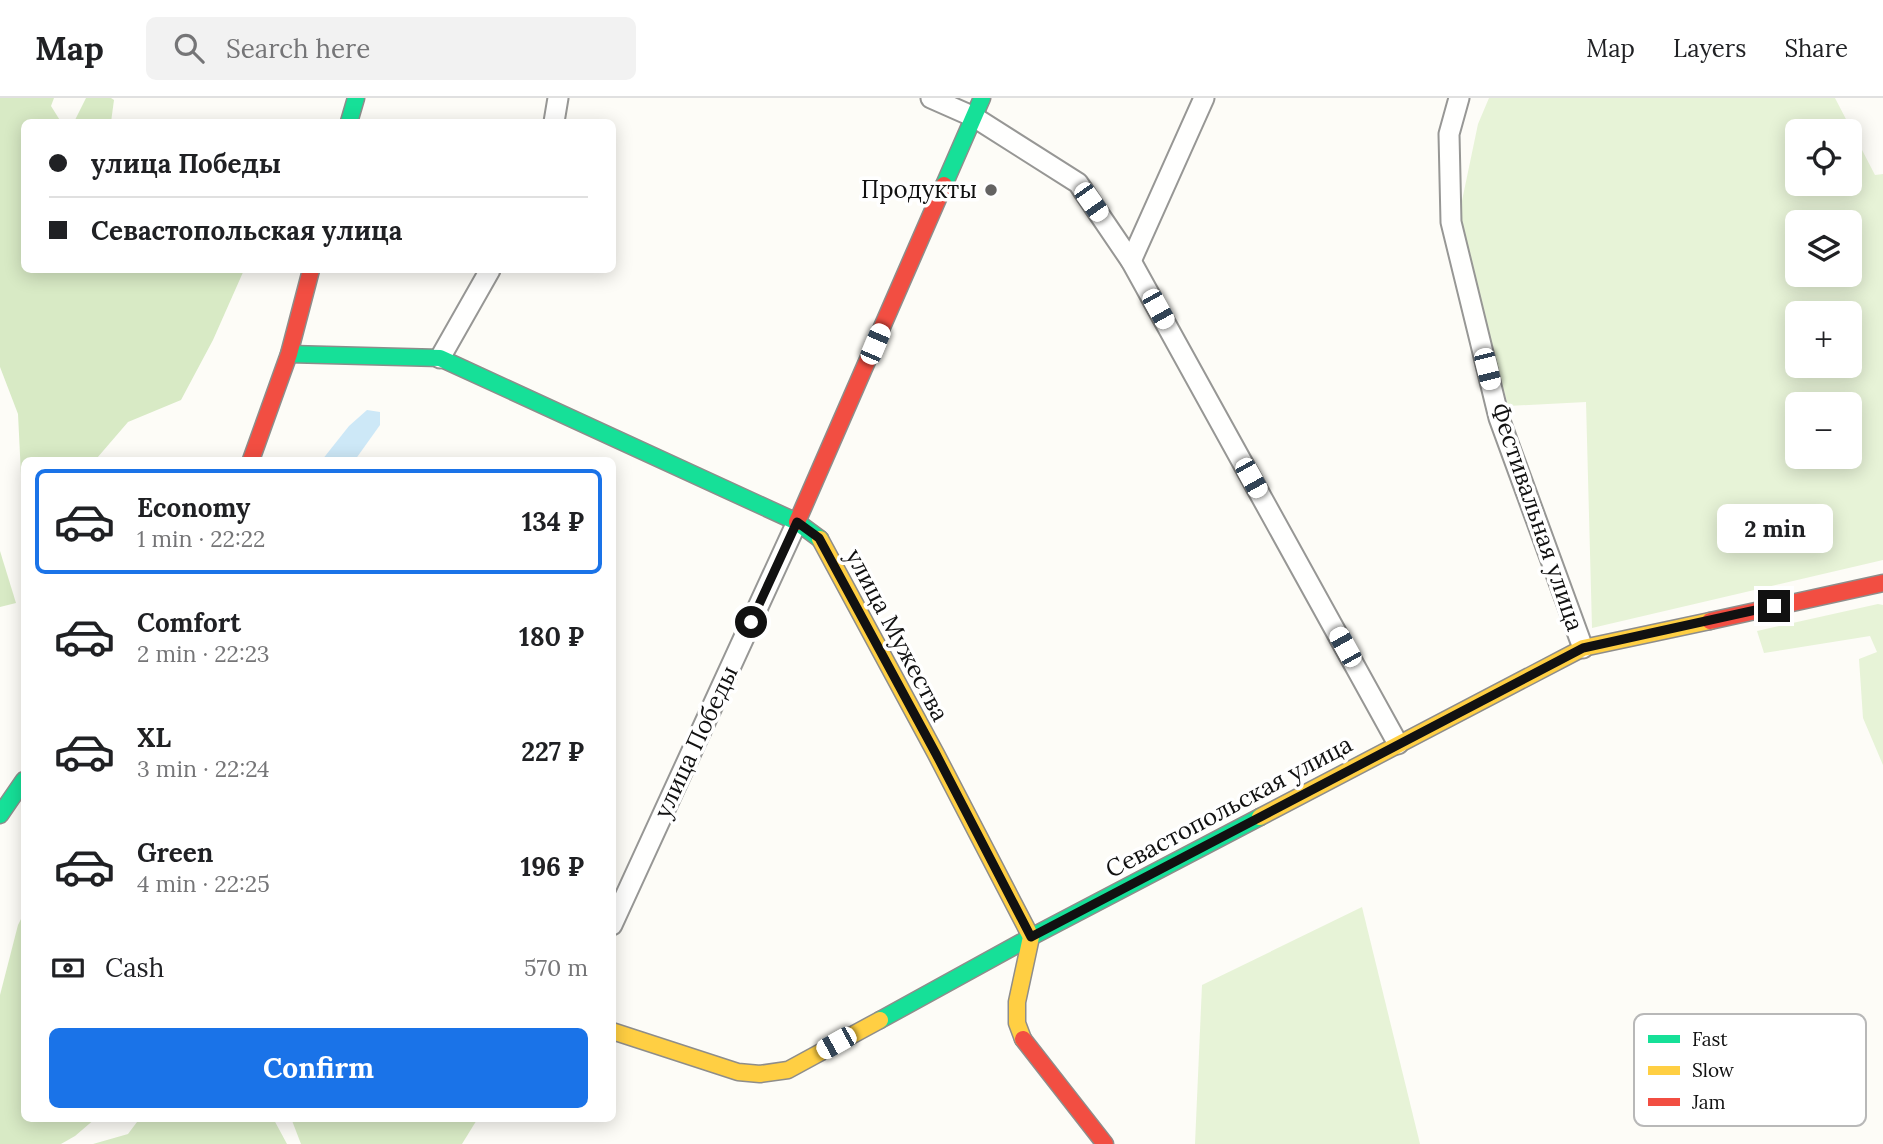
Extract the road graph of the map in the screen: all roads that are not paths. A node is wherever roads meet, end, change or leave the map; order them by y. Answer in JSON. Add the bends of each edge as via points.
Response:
{"nodes":[{"id":1,"x":356,"y":98,"type":"edge"},
{"id":2,"x":558,"y":98,"type":"edge"},
{"id":3,"x":931,"y":98,"type":"edge"},
{"id":4,"x":982,"y":98,"type":"edge"},
{"id":5,"x":1204,"y":98,"type":"edge"},
{"id":6,"x":1459,"y":98,"type":"edge"},
{"id":7,"x":974,"y":117,"type":"junction"},
{"id":8,"x":350,"y":119,"type":"edge"},
{"id":9,"x":554,"y":119,"type":"edge"},
{"id":10,"x":1131,"y":261,"type":"junction"},
{"id":11,"x":310,"y":273,"type":"edge"},
{"id":12,"x":488,"y":273,"type":"edge"},
{"id":13,"x":289,"y":354,"type":"junction"},
{"id":14,"x":440,"y":358,"type":"junction"},
{"id":15,"x":252,"y":457,"type":"edge"},
{"id":16,"x":797,"y":522,"type":"junction"},
{"id":17,"x":1883,"y":583,"type":"edge"},
{"id":18,"x":1583,"y":648,"type":"junction"},
{"id":19,"x":1398,"y":744,"type":"junction"},
{"id":20,"x":21,"y":784,"type":"edge"},
{"id":21,"x":0,"y":815,"type":"edge"},
{"id":22,"x":616,"y":916,"type":"edge"},
{"id":23,"x":1031,"y":937,"type":"junction"},
{"id":24,"x":616,"y":1032,"type":"edge"},
{"id":25,"x":1105,"y":1144,"type":"edge"}],
"edges":[{"from":1,"to":8,"type":"street"},
{"from":2,"to":9,"type":"street"},
{"from":3,"to":7,"type":"street"},
{"from":4,"to":7,"type":"street","name":"улица Победы"},
{"from":5,"to":10,"type":"street"},
{"from":6,"to":18,"type":"street","name":"Фестивальная улица","via":[[1449,134],[1451,222],[1499,418]]},
{"from":7,"to":10,"type":"street","via":[[1078,183]]},
{"from":7,"to":16,"type":"street","name":"улица Победы"},
{"from":10,"to":19,"type":"street"},
{"from":11,"to":13,"type":"street"},
{"from":12,"to":14,"type":"street"},
{"from":13,"to":14,"type":"street","name":"улица Мужества"},
{"from":13,"to":15,"type":"street"},
{"from":14,"to":16,"type":"street","name":"улица Мужества"},
{"from":16,"to":22,"type":"street","name":"улица Победы"},
{"from":16,"to":23,"type":"street","name":"улица Мужества","via":[[819,538]]},
{"from":17,"to":18,"type":"street","name":"Севастопольская улица"},
{"from":18,"to":19,"type":"street","name":"Севастопольская улица"},
{"from":19,"to":23,"type":"street","name":"Севастопольская улица"},
{"from":20,"to":21,"type":"street"},
{"from":23,"to":24,"type":"street","name":"Севастопольская улица","via":[[788,1070],[738,1072]]},
{"from":23,"to":25,"type":"street","via":[[1017,1002],[1023,1040]]}]}
